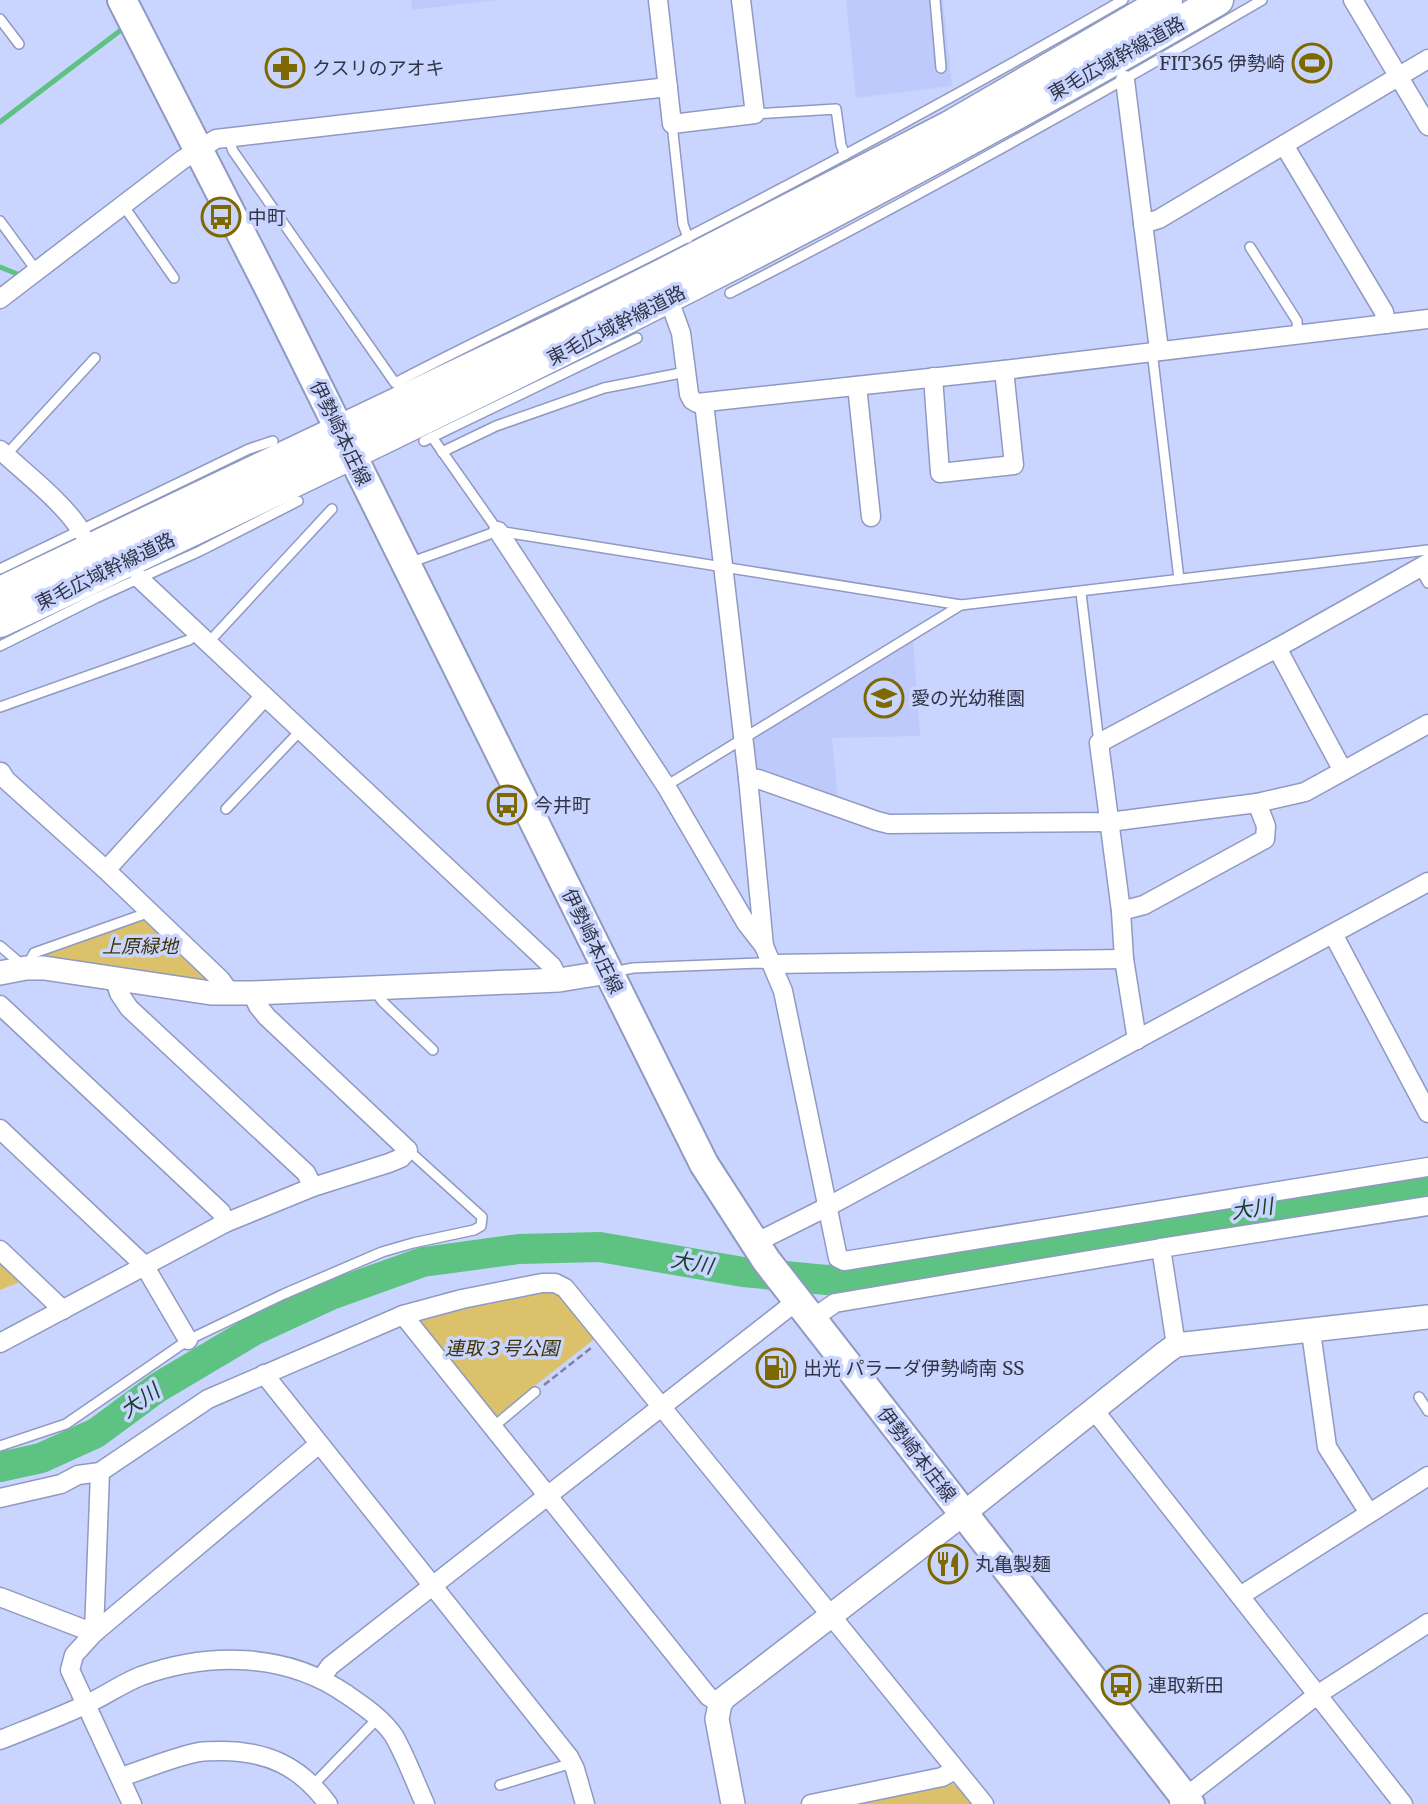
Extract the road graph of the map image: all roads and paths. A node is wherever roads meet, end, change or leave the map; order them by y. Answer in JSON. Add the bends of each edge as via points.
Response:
{"nodes":[{"id":1,"x":122,"y":0,"type":"edge"},
{"id":2,"x":657,"y":0,"type":"edge"},
{"id":3,"x":741,"y":0,"type":"edge"},
{"id":4,"x":936,"y":0,"type":"edge"},
{"id":5,"x":1121,"y":0,"type":"edge"},
{"id":6,"x":1167,"y":0,"type":"edge"},
{"id":7,"x":1220,"y":0,"type":"edge"},
{"id":8,"x":1262,"y":0,"type":"edge"},
{"id":9,"x":1353,"y":0,"type":"edge"},
{"id":10,"x":0,"y":19,"type":"edge"},
{"id":11,"x":1111,"y":33,"type":"junction"},
{"id":12,"x":1204,"y":34,"type":"junction"},
{"id":13,"x":1057,"y":38,"type":"junction"},
{"id":14,"x":19,"y":44,"type":"dead end"},
{"id":15,"x":1428,"y":60,"type":"edge"},
{"id":16,"x":941,"y":68,"type":"dead end"},
{"id":17,"x":1398,"y":77,"type":"junction"},
{"id":18,"x":1125,"y":80,"type":"junction"},
{"id":19,"x":668,"y":87,"type":"junction"},
{"id":20,"x":755,"y":114,"type":"junction"},
{"id":21,"x":672,"y":124,"type":"junction"},
{"id":22,"x":1428,"y":126,"type":"edge"},
{"id":23,"x":228,"y":136,"type":"junction"},
{"id":24,"x":1284,"y":145,"type":"junction"},
{"id":25,"x":198,"y":150,"type":"junction"},
{"id":26,"x":845,"y":155,"type":"junction"},
{"id":27,"x":819,"y":169,"type":"junction"},
{"id":28,"x":795,"y":198,"type":"junction"},
{"id":29,"x":123,"y":205,"type":"junction"},
{"id":30,"x":0,"y":221,"type":"edge"},
{"id":31,"x":1143,"y":224,"type":"junction"},
{"id":32,"x":688,"y":237,"type":"junction"},
{"id":33,"x":778,"y":243,"type":"junction"},
{"id":34,"x":824,"y":245,"type":"junction"},
{"id":35,"x":1250,"y":247,"type":"dead end"},
{"id":36,"x":36,"y":270,"type":"junction"},
{"id":37,"x":174,"y":278,"type":"dead end"},
{"id":38,"x":590,"y":286,"type":"junction"},
{"id":39,"x":664,"y":287,"type":"junction"},
{"id":40,"x":730,"y":293,"type":"dead end"},
{"id":41,"x":0,"y":299,"type":"edge"},
{"id":42,"x":1428,"y":319,"type":"edge"},
{"id":43,"x":1386,"y":324,"type":"junction"},
{"id":44,"x":559,"y":326,"type":"junction"},
{"id":45,"x":1298,"y":335,"type":"junction"},
{"id":46,"x":637,"y":338,"type":"dead end"},
{"id":47,"x":1156,"y":351,"type":"junction"},
{"id":48,"x":471,"y":356,"type":"junction"},
{"id":49,"x":95,"y":358,"type":"dead end"},
{"id":50,"x":543,"y":362,"type":"junction"},
{"id":51,"x":587,"y":363,"type":"junction"},
{"id":52,"x":1004,"y":370,"type":"junction"},
{"id":53,"x":686,"y":372,"type":"junction"},
{"id":54,"x":933,"y":377,"type":"junction"},
{"id":55,"x":503,"y":381,"type":"junction"},
{"id":56,"x":857,"y":386,"type":"junction"},
{"id":57,"x":704,"y":403,"type":"junction"},
{"id":58,"x":484,"y":413,"type":"junction"},
{"id":59,"x":273,"y":441,"type":"dead end"},
{"id":60,"x":345,"y":442,"type":"junction"},
{"id":61,"x":442,"y":452,"type":"junction"},
{"id":62,"x":3,"y":453,"type":"edge"},
{"id":63,"x":298,"y":501,"type":"dead end"},
{"id":64,"x":246,"y":503,"type":"junction"},
{"id":65,"x":332,"y":509,"type":"dead end"},
{"id":66,"x":871,"y":517,"type":"dead end"},
{"id":67,"x":81,"y":531,"type":"junction"},
{"id":68,"x":498,"y":531,"type":"junction"},
{"id":69,"x":114,"y":538,"type":"junction"},
{"id":70,"x":1428,"y":550,"type":"edge"},
{"id":71,"x":200,"y":551,"type":"junction"},
{"id":72,"x":10,"y":564,"type":"junction"},
{"id":73,"x":406,"y":564,"type":"junction"},
{"id":74,"x":724,"y":568,"type":"junction"},
{"id":75,"x":0,"y":569,"type":"edge"},
{"id":76,"x":1425,"y":571,"type":"edge"},
{"id":77,"x":0,"y":577,"type":"edge"},
{"id":78,"x":140,"y":579,"type":"junction"},
{"id":79,"x":1179,"y":579,"type":"junction"},
{"id":80,"x":0,"y":592,"type":"edge"},
{"id":81,"x":1081,"y":593,"type":"junction"},
{"id":82,"x":56,"y":595,"type":"junction"},
{"id":83,"x":96,"y":598,"type":"junction"},
{"id":84,"x":961,"y":605,"type":"junction"},
{"id":85,"x":0,"y":622,"type":"edge"},
{"id":86,"x":202,"y":639,"type":"junction"},
{"id":87,"x":0,"y":646,"type":"edge"},
{"id":88,"x":1277,"y":648,"type":"junction"},
{"id":89,"x":264,"y":697,"type":"junction"},
{"id":90,"x":0,"y":707,"type":"edge"},
{"id":91,"x":1428,"y":724,"type":"edge"},
{"id":92,"x":300,"y":731,"type":"junction"},
{"id":93,"x":743,"y":739,"type":"junction"},
{"id":94,"x":1099,"y":743,"type":"junction"},
{"id":95,"x":1,"y":771,"type":"edge"},
{"id":96,"x":1343,"y":771,"type":"junction"},
{"id":97,"x":748,"y":778,"type":"junction"},
{"id":98,"x":666,"y":786,"type":"junction"},
{"id":99,"x":1257,"y":803,"type":"junction"},
{"id":100,"x":226,"y":809,"type":"dead end"},
{"id":101,"x":1109,"y":822,"type":"junction"},
{"id":102,"x":106,"y":870,"type":"junction"},
{"id":103,"x":1428,"y":882,"type":"edge"},
{"id":104,"x":1121,"y":911,"type":"junction"},
{"id":105,"x":150,"y":912,"type":"junction"},
{"id":106,"x":1332,"y":933,"type":"junction"},
{"id":107,"x":0,"y":946,"type":"edge"},
{"id":108,"x":764,"y":946,"type":"junction"},
{"id":109,"x":1124,"y":959,"type":"junction"},
{"id":110,"x":772,"y":964,"type":"junction"},
{"id":111,"x":26,"y":968,"type":"junction"},
{"id":112,"x":608,"y":972,"type":"junction"},
{"id":113,"x":0,"y":973,"type":"edge"},
{"id":114,"x":115,"y":979,"type":"junction"},
{"id":115,"x":559,"y":980,"type":"junction"},
{"id":116,"x":372,"y":988,"type":"junction"},
{"id":117,"x":241,"y":993,"type":"junction"},
{"id":118,"x":0,"y":1005,"type":"edge"},
{"id":119,"x":1137,"y":1040,"type":"junction"},
{"id":120,"x":433,"y":1050,"type":"dead end"},
{"id":121,"x":1428,"y":1113,"type":"edge"},
{"id":122,"x":0,"y":1129,"type":"edge"},
{"id":123,"x":408,"y":1150,"type":"junction"},
{"id":124,"x":1428,"y":1167,"type":"edge"},
{"id":125,"x":313,"y":1187,"type":"junction"},
{"id":126,"x":829,"y":1206,"type":"junction"},
{"id":127,"x":1428,"y":1206,"type":"edge"},
{"id":128,"x":225,"y":1223,"type":"junction"},
{"id":129,"x":1161,"y":1248,"type":"junction"},
{"id":130,"x":0,"y":1250,"type":"edge"},
{"id":131,"x":761,"y":1252,"type":"junction"},
{"id":132,"x":144,"y":1265,"type":"junction"},
{"id":133,"x":802,"y":1305,"type":"junction"},
{"id":134,"x":63,"y":1310,"type":"junction"},
{"id":135,"x":403,"y":1315,"type":"junction"},
{"id":136,"x":1428,"y":1317,"type":"edge"},
{"id":137,"x":1311,"y":1332,"type":"junction"},
{"id":138,"x":605,"y":1338,"type":"junction"},
{"id":139,"x":188,"y":1340,"type":"junction"},
{"id":140,"x":0,"y":1343,"type":"edge"},
{"id":141,"x":1176,"y":1345,"type":"junction"},
{"id":142,"x":264,"y":1374,"type":"junction"},
{"id":143,"x":536,"y":1392,"type":"joint"},
{"id":144,"x":1419,"y":1397,"type":"dead end"},
{"id":145,"x":661,"y":1408,"type":"junction"},
{"id":146,"x":1094,"y":1410,"type":"junction"},
{"id":147,"x":1428,"y":1412,"type":"edge"},
{"id":148,"x":492,"y":1428,"type":"junction"},
{"id":149,"x":319,"y":1444,"type":"junction"},
{"id":150,"x":0,"y":1446,"type":"edge"},
{"id":151,"x":100,"y":1472,"type":"junction"},
{"id":152,"x":1428,"y":1476,"type":"edge"},
{"id":153,"x":547,"y":1497,"type":"junction"},
{"id":154,"x":0,"y":1498,"type":"edge"},
{"id":155,"x":1369,"y":1513,"type":"junction"},
{"id":156,"x":963,"y":1514,"type":"junction"},
{"id":157,"x":432,"y":1587,"type":"junction"},
{"id":158,"x":1240,"y":1596,"type":"junction"},
{"id":159,"x":0,"y":1597,"type":"edge"},
{"id":160,"x":831,"y":1616,"type":"junction"},
{"id":161,"x":1428,"y":1623,"type":"edge"},
{"id":162,"x":94,"y":1633,"type":"junction"},
{"id":163,"x":321,"y":1679,"type":"junction"},
{"id":164,"x":1317,"y":1695,"type":"junction"},
{"id":165,"x":88,"y":1704,"type":"junction"},
{"id":166,"x":720,"y":1704,"type":"junction"},
{"id":167,"x":378,"y":1718,"type":"junction"},
{"id":168,"x":0,"y":1740,"type":"edge"},
{"id":169,"x":572,"y":1763,"type":"junction"},
{"id":170,"x":956,"y":1770,"type":"junction"},
{"id":171,"x":121,"y":1777,"type":"junction"},
{"id":172,"x":314,"y":1784,"type":"junction"},
{"id":173,"x":500,"y":1785,"type":"dead end"},
{"id":174,"x":1184,"y":1802,"type":"edge"},
{"id":175,"x":132,"y":1804,"type":"edge"},
{"id":176,"x":328,"y":1804,"type":"edge"},
{"id":177,"x":425,"y":1804,"type":"edge"},
{"id":178,"x":585,"y":1804,"type":"edge"},
{"id":179,"x":733,"y":1804,"type":"edge"},
{"id":180,"x":811,"y":1804,"type":"edge"},
{"id":181,"x":984,"y":1804,"type":"edge"},
{"id":182,"x":1403,"y":1804,"type":"edge"}],
"edges":[{"from":1,"to":25,"type":"main road","name":"伊勢崎本庄線"},
{"from":2,"to":19,"type":"street"},
{"from":3,"to":20,"type":"street"},
{"from":4,"to":16,"type":"lane"},
{"from":5,"to":13,"type":"lane"},
{"from":6,"to":11,"type":"highway","name":"東毛広域幹線道路"},
{"from":7,"to":12,"type":"lane"},
{"from":7,"to":33,"type":"highway","name":"東毛広域幹線道路"},
{"from":8,"to":12,"type":"lane"},
{"from":9,"to":17,"type":"street"},
{"from":10,"to":14,"type":"lane"},
{"from":11,"to":13,"type":"lane"},
{"from":11,"to":28,"type":"highway","name":"東毛広域幹線道路","via":[[950,126]]},
{"from":12,"to":18,"type":"lane"},
{"from":13,"to":26,"type":"lane"},
{"from":15,"to":17,"type":"street"},
{"from":17,"to":22,"type":"street"},
{"from":17,"to":24,"type":"street"},
{"from":18,"to":31,"type":"street"},
{"from":18,"to":34,"type":"lane"},
{"from":19,"to":21,"type":"street"},
{"from":19,"to":23,"type":"street"},
{"from":20,"to":21,"type":"street"},
{"from":20,"to":26,"type":"lane","via":[[836,108]]},
{"from":21,"to":32,"type":"lane"},
{"from":23,"to":25,"type":"street"},
{"from":23,"to":48,"type":"lane","via":[[233,150],[395,383]]},
{"from":24,"to":31,"type":"street"},
{"from":24,"to":43,"type":"street","via":[[1384,312]]},
{"from":25,"to":29,"type":"street"},
{"from":25,"to":60,"type":"main road","name":"伊勢崎本庄線"},
{"from":26,"to":27,"type":"lane"},
{"from":27,"to":28,"type":"lane"},
{"from":27,"to":32,"type":"lane"},
{"from":28,"to":39,"type":"highway","name":"東毛広域幹線道路"},
{"from":29,"to":36,"type":"street"},
{"from":29,"to":37,"type":"lane"},
{"from":30,"to":36,"type":"lane"},
{"from":31,"to":47,"type":"street"},
{"from":32,"to":38,"type":"lane"},
{"from":33,"to":34,"type":"lane"},
{"from":33,"to":39,"type":"highway","name":"東毛広域幹線道路"},
{"from":34,"to":40,"type":"lane"},
{"from":35,"to":45,"type":"lane","via":[[1297,321]]},
{"from":36,"to":41,"type":"street"},
{"from":38,"to":44,"type":"lane"},
{"from":38,"to":48,"type":"lane"},
{"from":39,"to":44,"type":"highway","name":"東毛広域幹線道路"},
{"from":39,"to":50,"type":"highway","name":"東毛広域幹線道路"},
{"from":39,"to":53,"type":"street","via":[[681,332]]},
{"from":42,"to":43,"type":"street"},
{"from":43,"to":45,"type":"street"},
{"from":44,"to":48,"type":"highway","name":"東毛広域幹線道路"},
{"from":45,"to":47,"type":"street"},
{"from":46,"to":51,"type":"lane"},
{"from":47,"to":52,"type":"street"},
{"from":47,"to":79,"type":"lane"},
{"from":48,"to":60,"type":"highway","name":"東毛広域幹線道路"},
{"from":49,"to":62,"type":"lane"},
{"from":50,"to":51,"type":"lane"},
{"from":50,"to":55,"type":"highway","name":"東毛広域幹線道路"},
{"from":51,"to":58,"type":"lane"},
{"from":52,"to":54,"type":"street"},
{"from":52,"to":54,"type":"street","via":[[1014,465],[940,473]]},
{"from":53,"to":57,"type":"street","via":[[692,400]]},
{"from":53,"to":61,"type":"lane","via":[[604,388],[496,426]]},
{"from":54,"to":56,"type":"street"},
{"from":55,"to":58,"type":"lane"},
{"from":55,"to":60,"type":"highway","name":"東毛広域幹線道路"},
{"from":56,"to":57,"type":"street"},
{"from":56,"to":66,"type":"street"},
{"from":57,"to":74,"type":"street"},
{"from":58,"to":61,"type":"lane","via":[[428,439]]},
{"from":59,"to":67,"type":"lane"},
{"from":60,"to":64,"type":"highway","name":"東毛広域幹線道路"},
{"from":60,"to":69,"type":"highway","name":"東毛広域幹線道路"},
{"from":60,"to":73,"type":"main road","name":"伊勢崎本庄線"},
{"from":61,"to":68,"type":"lane"},
{"from":62,"to":67,"type":"street"},
{"from":63,"to":71,"type":"lane"},
{"from":64,"to":71,"type":"lane"},
{"from":64,"to":82,"type":"highway","name":"東毛広域幹線道路"},
{"from":65,"to":86,"type":"lane"},
{"from":67,"to":69,"type":"lane"},
{"from":67,"to":72,"type":"lane"},
{"from":68,"to":73,"type":"lane"},
{"from":68,"to":74,"type":"lane"},
{"from":68,"to":98,"type":"street"},
{"from":69,"to":80,"type":"highway","name":"東毛広域幹線道路"},
{"from":70,"to":79,"type":"lane"},
{"from":71,"to":78,"type":"lane"},
{"from":72,"to":75,"type":"lane"},
{"from":72,"to":77,"type":"lane"},
{"from":73,"to":112,"type":"main road","name":"伊勢崎本庄線"},
{"from":74,"to":84,"type":"lane"},
{"from":74,"to":93,"type":"street"},
{"from":76,"to":88,"type":"street"},
{"from":78,"to":83,"type":"lane"},
{"from":78,"to":86,"type":"street"},
{"from":79,"to":81,"type":"lane"},
{"from":81,"to":84,"type":"lane"},
{"from":81,"to":94,"type":"lane"},
{"from":82,"to":83,"type":"lane"},
{"from":82,"to":85,"type":"highway","name":"東毛広域幹線道路"},
{"from":83,"to":87,"type":"lane"},
{"from":84,"to":93,"type":"lane"},
{"from":86,"to":89,"type":"street"},
{"from":86,"to":90,"type":"lane"},
{"from":88,"to":94,"type":"street"},
{"from":88,"to":96,"type":"street"},
{"from":89,"to":92,"type":"street"},
{"from":89,"to":102,"type":"street"},
{"from":91,"to":96,"type":"street"},
{"from":92,"to":100,"type":"lane"},
{"from":92,"to":115,"type":"street","via":[[552,965]]},
{"from":93,"to":97,"type":"street"},
{"from":93,"to":98,"type":"lane"},
{"from":94,"to":101,"type":"street"},
{"from":95,"to":102,"type":"street"},
{"from":96,"to":99,"type":"street","via":[[1305,792]]},
{"from":97,"to":101,"type":"street","via":[[889,824]]},
{"from":97,"to":108,"type":"street"},
{"from":98,"to":108,"type":"street"},
{"from":99,"to":101,"type":"street"},
{"from":99,"to":104,"type":"street","via":[[1266,826],[1265,839],[1144,905]]},
{"from":101,"to":104,"type":"street"},
{"from":102,"to":105,"type":"street"},
{"from":103,"to":106,"type":"street"},
{"from":104,"to":109,"type":"street"},
{"from":105,"to":111,"type":"lane","via":[[34,953]]},
{"from":105,"to":117,"type":"street","via":[[221,980]]},
{"from":106,"to":119,"type":"street"},
{"from":106,"to":121,"type":"street"},
{"from":107,"to":111,"type":"lane"},
{"from":108,"to":110,"type":"street"},
{"from":109,"to":110,"type":"street"},
{"from":109,"to":119,"type":"street"},
{"from":110,"to":112,"type":"lane"},
{"from":110,"to":126,"type":"street","via":[[783,991]]},
{"from":111,"to":113,"type":"street"},
{"from":111,"to":114,"type":"street"},
{"from":112,"to":115,"type":"street"},
{"from":112,"to":131,"type":"main road","name":"伊勢崎本庄線","via":[[704,1164]]},
{"from":114,"to":117,"type":"street"},
{"from":114,"to":125,"type":"street","via":[[129,1008],[306,1173]]},
{"from":115,"to":116,"type":"street"},
{"from":116,"to":117,"type":"street"},
{"from":116,"to":120,"type":"lane"},
{"from":117,"to":123,"type":"street"},
{"from":118,"to":128,"type":"street","via":[[221,1212]]},
{"from":119,"to":126,"type":"street"},
{"from":122,"to":132,"type":"street"},
{"from":123,"to":125,"type":"street","via":[[389,1163]]},
{"from":123,"to":139,"type":"lane","via":[[482,1217],[481,1226],[382,1252]]},
{"from":124,"to":126,"type":"street","via":[[844,1261],[838,1258]]},
{"from":125,"to":128,"type":"street"},
{"from":126,"to":131,"type":"street"},
{"from":127,"to":129,"type":"street"},
{"from":128,"to":132,"type":"street"},
{"from":129,"to":133,"type":"street"},
{"from":129,"to":141,"type":"street"},
{"from":130,"to":134,"type":"street"},
{"from":131,"to":133,"type":"main road","name":"伊勢崎本庄線"},
{"from":132,"to":134,"type":"street"},
{"from":132,"to":139,"type":"street"},
{"from":133,"to":145,"type":"street"},
{"from":133,"to":156,"type":"main road","name":"伊勢崎本庄線"},
{"from":134,"to":140,"type":"street"},
{"from":135,"to":138,"type":"street","via":[[462,1299],[555,1283],[565,1288]]},
{"from":135,"to":142,"type":"street"},
{"from":135,"to":148,"type":"street"},
{"from":136,"to":137,"type":"street"},
{"from":137,"to":141,"type":"street"},
{"from":137,"to":155,"type":"street","via":[[1327,1447]]},
{"from":138,"to":143,"type":"path"},
{"from":138,"to":145,"type":"street"},
{"from":139,"to":150,"type":"lane","via":[[66,1424]]},
{"from":141,"to":146,"type":"street"},
{"from":142,"to":149,"type":"street"},
{"from":142,"to":151,"type":"street","via":[[178,1416]]},
{"from":143,"to":148,"type":"lane"},
{"from":144,"to":147,"type":"lane"},
{"from":145,"to":153,"type":"street"},
{"from":145,"to":160,"type":"street"},
{"from":146,"to":156,"type":"street"},
{"from":146,"to":158,"type":"street"},
{"from":148,"to":153,"type":"street"},
{"from":149,"to":157,"type":"street"},
{"from":149,"to":162,"type":"street"},
{"from":151,"to":154,"type":"street"},
{"from":151,"to":162,"type":"street"},
{"from":152,"to":155,"type":"street"},
{"from":153,"to":157,"type":"street"},
{"from":153,"to":166,"type":"street","via":[[708,1696]]},
{"from":155,"to":158,"type":"street"},
{"from":156,"to":160,"type":"street"},
{"from":156,"to":174,"type":"main road","name":"伊勢崎本庄線"},
{"from":157,"to":163,"type":"street","via":[[330,1666]]},
{"from":157,"to":169,"type":"street"},
{"from":158,"to":164,"type":"street"},
{"from":159,"to":162,"type":"street"},
{"from":160,"to":166,"type":"street"},
{"from":160,"to":170,"type":"street"},
{"from":161,"to":164,"type":"street"},
{"from":162,"to":165,"type":"street","via":[[74,1655],[70,1670]]},
{"from":163,"to":165,"type":"street","via":[[257,1660],[213,1659],[140,1677]]},
{"from":163,"to":167,"type":"street"},
{"from":164,"to":174,"type":"street"},
{"from":164,"to":182,"type":"street"},
{"from":165,"to":168,"type":"street"},
{"from":165,"to":171,"type":"street"},
{"from":166,"to":179,"type":"street","via":[[717,1719]]},
{"from":167,"to":172,"type":"lane"},
{"from":167,"to":177,"type":"street","via":[[393,1734]]},
{"from":169,"to":173,"type":"lane"},
{"from":169,"to":178,"type":"street"},
{"from":170,"to":180,"type":"street","via":[[942,1777]]},
{"from":170,"to":181,"type":"street"},
{"from":171,"to":172,"type":"street","via":[[200,1752],[246,1751],[277,1761]]},
{"from":171,"to":175,"type":"street"},
{"from":172,"to":176,"type":"street"}]}
